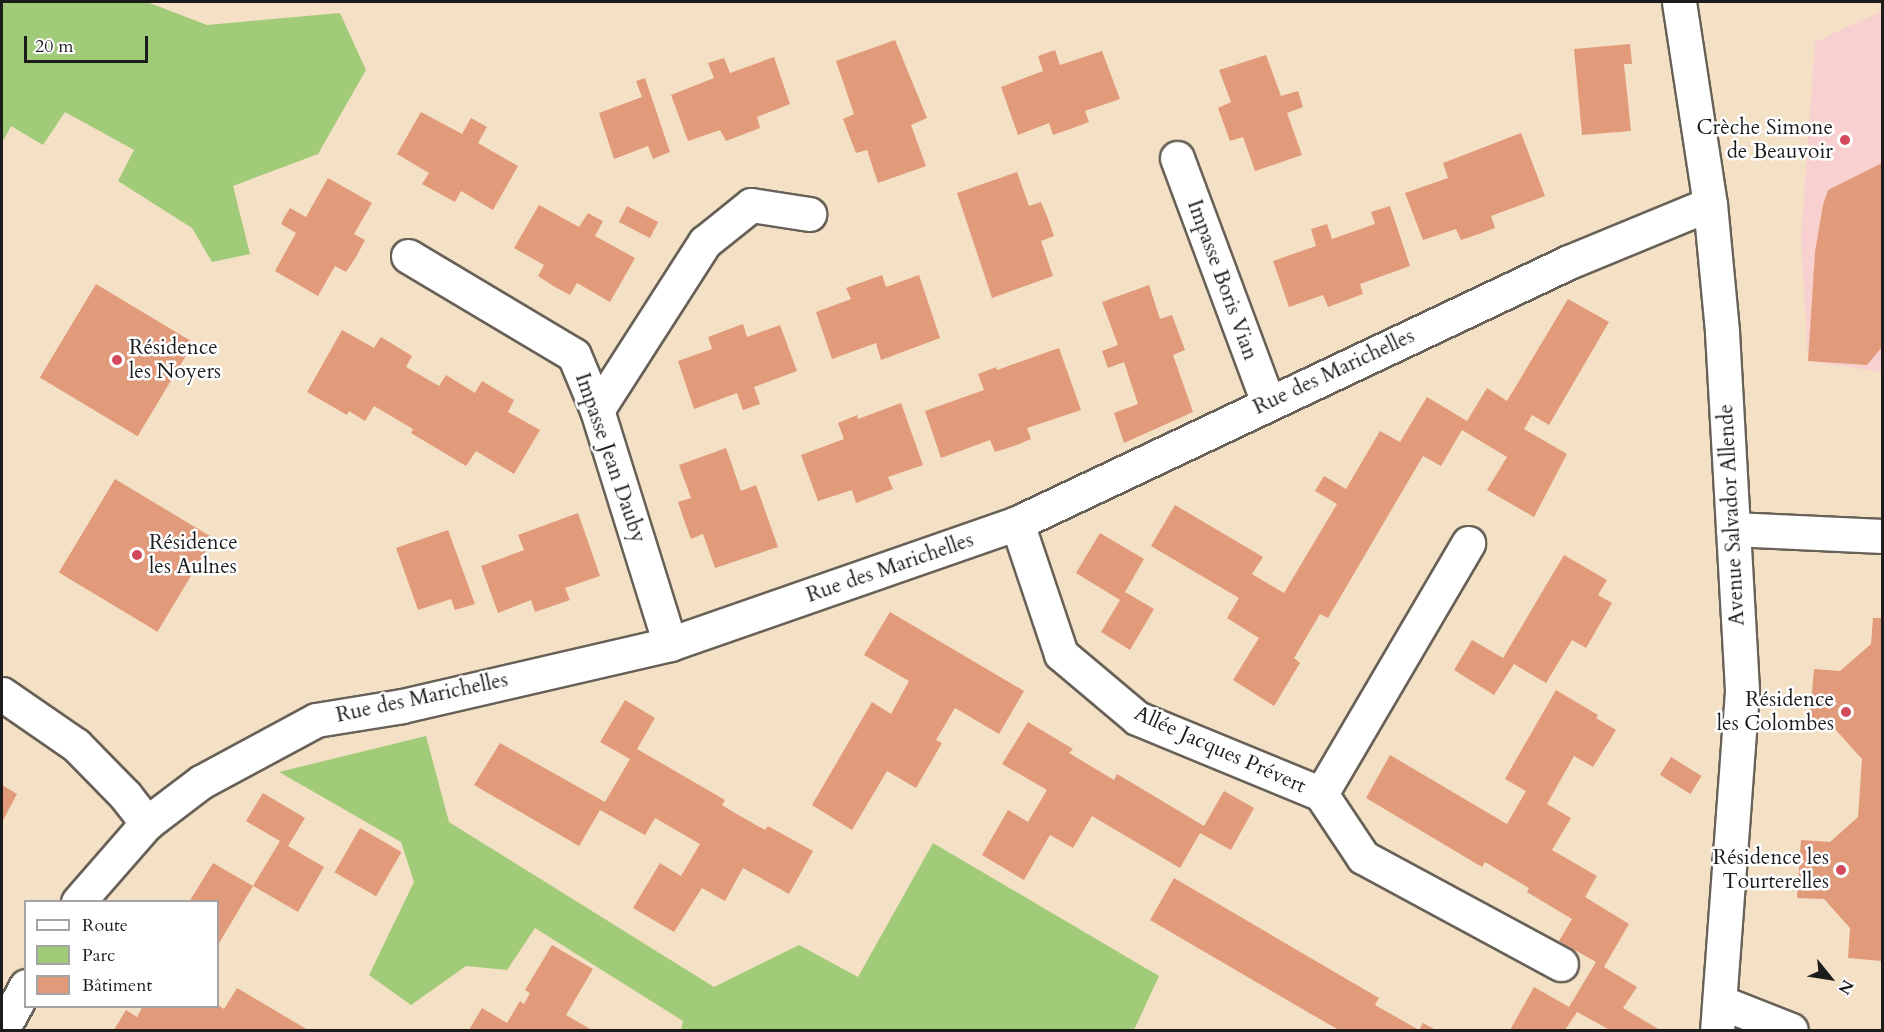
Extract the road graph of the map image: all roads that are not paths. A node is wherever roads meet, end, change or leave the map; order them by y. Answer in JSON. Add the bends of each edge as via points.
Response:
{"nodes":[{"id":1,"x":1679,"y":2,"type":"edge"},
{"id":2,"x":1177,"y":158,"type":"dead end"},
{"id":3,"x":1710,"y":204,"type":"junction"},
{"id":4,"x":809,"y":214,"type":"dead end"},
{"id":5,"x":408,"y":256,"type":"dead end"},
{"id":6,"x":1268,"y":403,"type":"junction"},
{"id":7,"x":597,"y":410,"type":"junction"},
{"id":8,"x":1017,"y":523,"type":"junction"},
{"id":9,"x":1733,"y":529,"type":"junction"},
{"id":10,"x":1882,"y":536,"type":"edge"},
{"id":11,"x":1468,"y":543,"type":"dead end"},
{"id":12,"x":670,"y":644,"type":"junction"},
{"id":13,"x":2,"y":694,"type":"edge"},
{"id":14,"x":1321,"y":794,"type":"junction"},
{"id":15,"x":147,"y":823,"type":"junction"},
{"id":16,"x":80,"y":900,"type":"edge"},
{"id":17,"x":1561,"y":964,"type":"dead end"},
{"id":18,"x":24,"y":990,"type":"edge"},
{"id":19,"x":1719,"y":1016,"type":"edge"},
{"id":20,"x":2,"y":1030,"type":"edge"},
{"id":21,"x":1791,"y":1030,"type":"edge"}],
"edges":[{"from":1,"to":3,"type":"street","name":"Avenue Salvador Allende"},
{"from":2,"to":6,"type":"street","name":"Impasse Boris Vian"},
{"from":3,"to":6,"type":"street","name":"Rue des Marichelles","via":[[1569,262]]},
{"from":3,"to":9,"type":"street","name":"Avenue Salvador Allende"},
{"from":4,"to":7,"type":"street","via":[[751,205],[705,242]]},
{"from":5,"to":7,"type":"street","name":"Impasse Jean Dauby","via":[[574,355]]},
{"from":6,"to":8,"type":"street","name":"Rue des Marichelles"},
{"from":7,"to":12,"type":"street","name":"Impasse Jean Dauby"},
{"from":8,"to":12,"type":"street","name":"Rue des Marichelles"},
{"from":8,"to":14,"type":"street","name":"Allée Jacques Prévert","via":[[1061,654],[1137,717]]},
{"from":9,"to":10,"type":"street"},
{"from":9,"to":19,"type":"street","name":"Avenue Salvador Allende","via":[[1742,692]]},
{"from":11,"to":14,"type":"street","name":"Allée Jacques Prévert"},
{"from":12,"to":15,"type":"street","name":"Rue des Marichelles","via":[[402,706],[316,720],[201,782]]},
{"from":13,"to":15,"type":"street","via":[[76,745]]},
{"from":14,"to":17,"type":"street","name":"Allée Jacques Prévert","via":[[1363,856]]},
{"from":15,"to":16,"type":"street","name":"Rue des Marichelles"},
{"from":18,"to":20,"type":"street"},
{"from":19,"to":21,"type":"street"}]}
